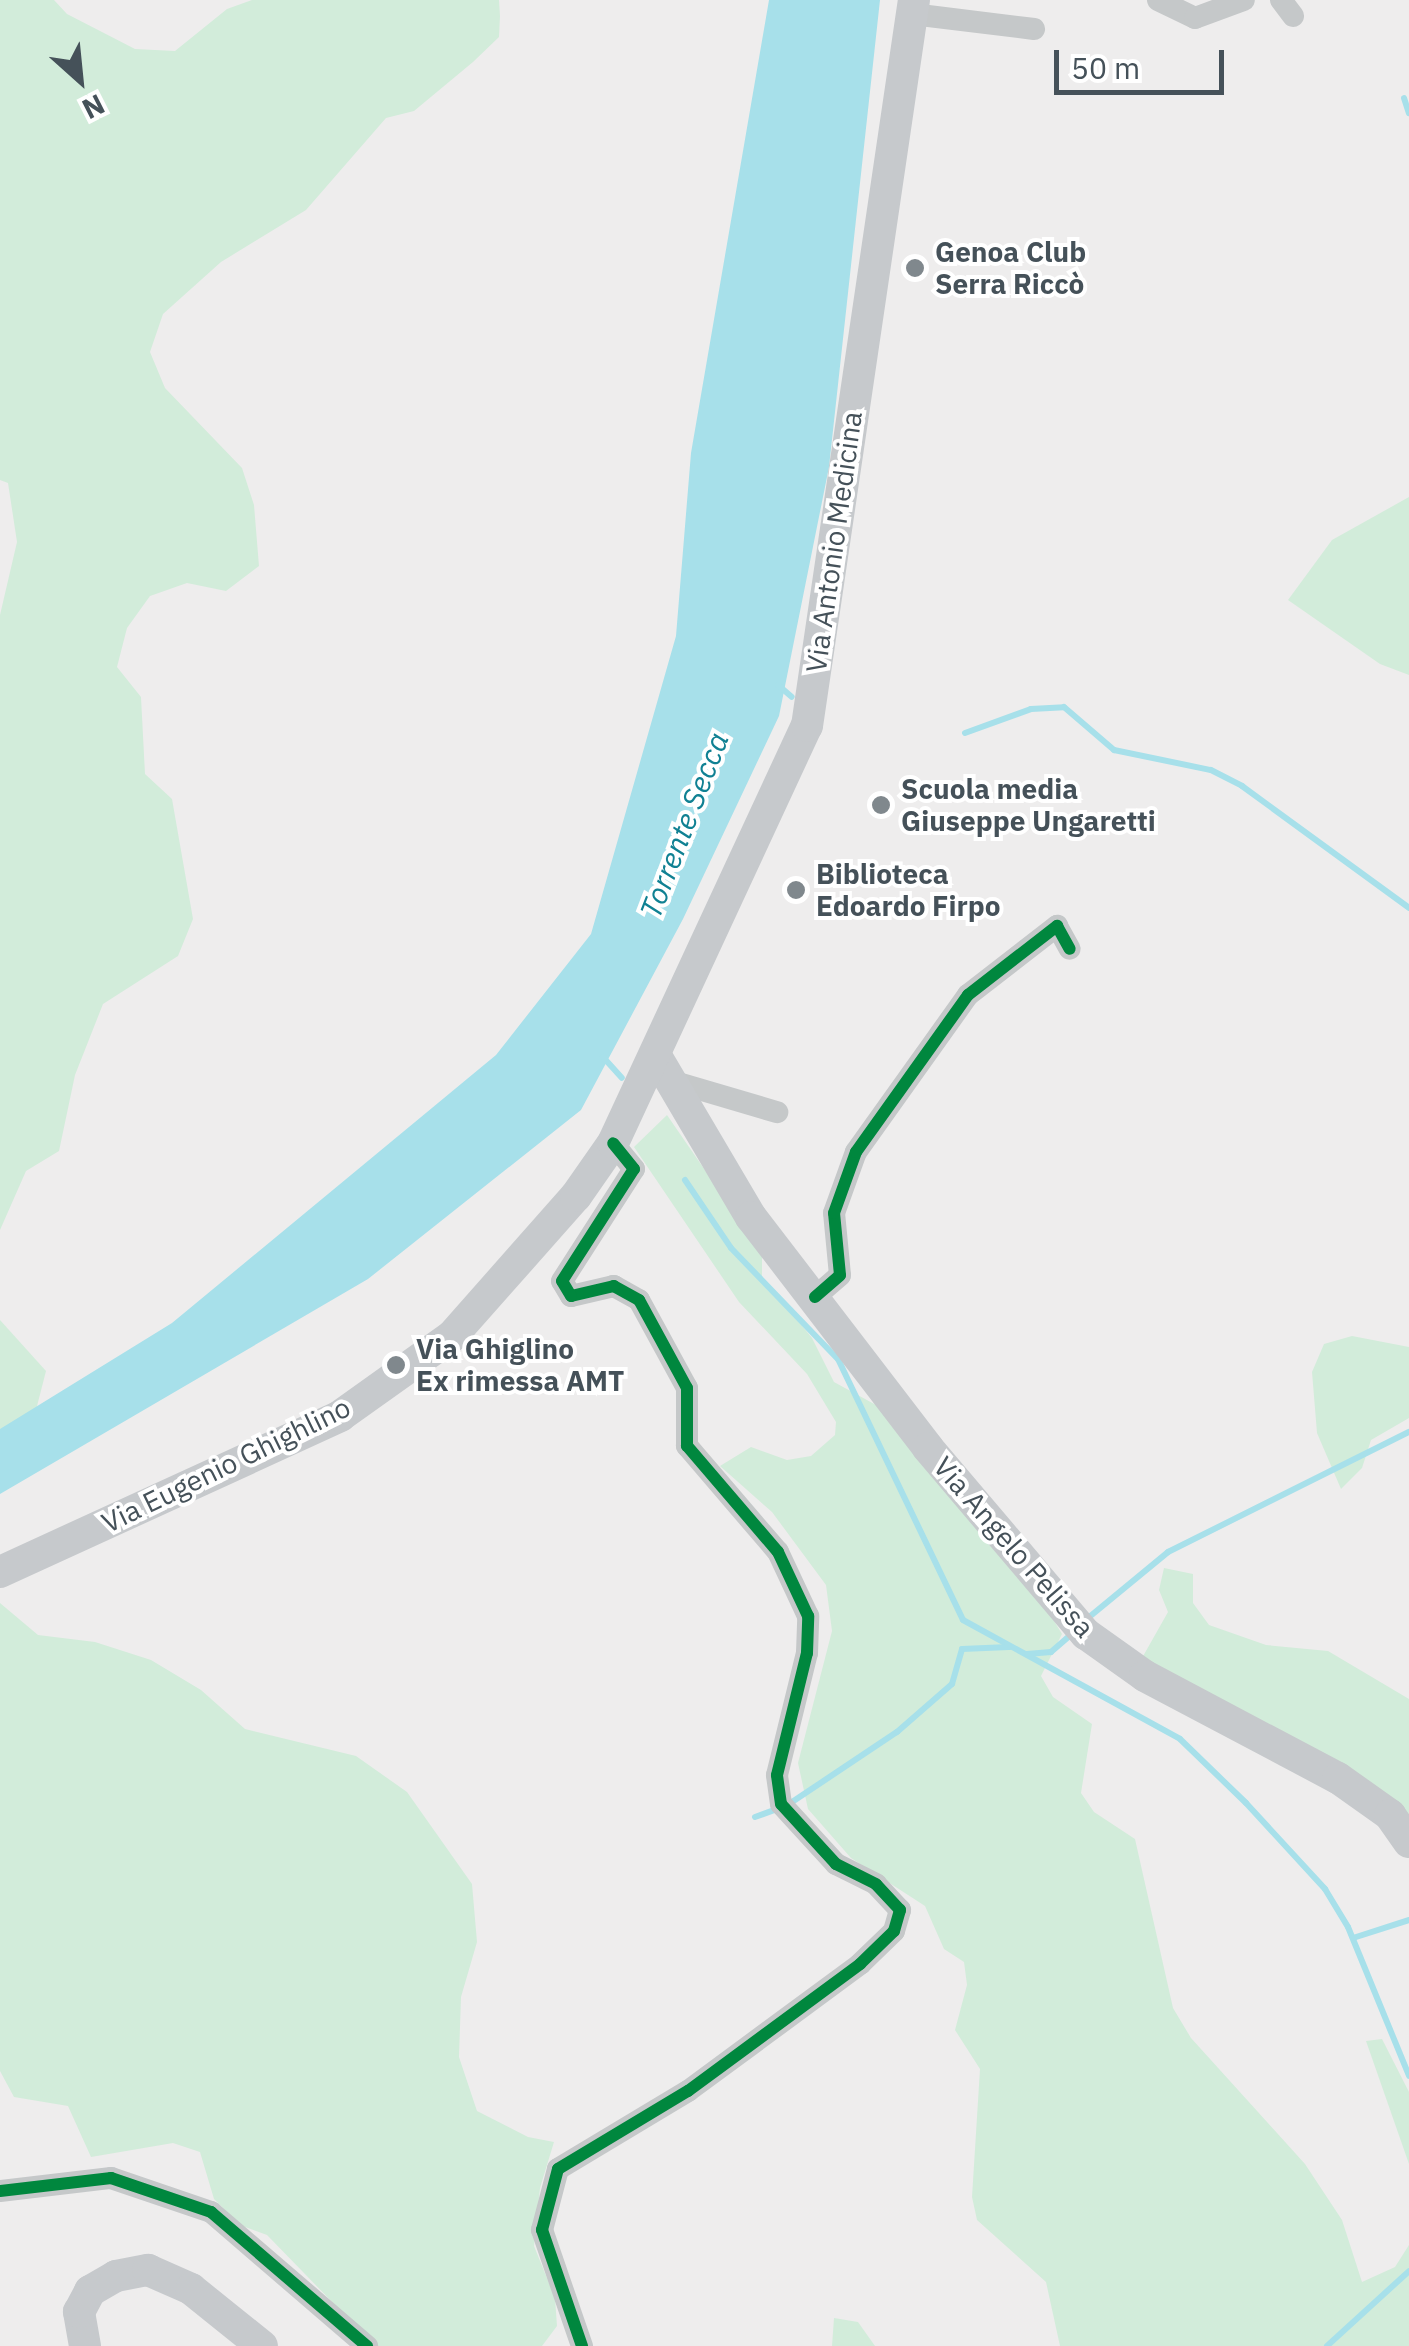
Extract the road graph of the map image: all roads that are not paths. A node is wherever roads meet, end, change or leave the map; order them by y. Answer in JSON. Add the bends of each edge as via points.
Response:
{"nodes":[{"id":1,"x":1158,"y":0,"type":"edge"},
{"id":2,"x":1244,"y":0,"type":"edge"},
{"id":3,"x":913,"y":7,"type":"edge"},
{"id":4,"x":1034,"y":29,"type":"dead end"},
{"id":5,"x":1070,"y":948,"type":"dead end"},
{"id":6,"x":662,"y":1068,"type":"junction"},
{"id":7,"x":777,"y":1112,"type":"dead end"},
{"id":8,"x":613,"y":1144,"type":"junction"},
{"id":9,"x":815,"y":1297,"type":"junction"},
{"id":10,"x":0,"y":1572,"type":"edge"},
{"id":11,"x":1409,"y":1842,"type":"edge"},
{"id":12,"x":0,"y":2191,"type":"edge"},
{"id":13,"x":86,"y":2346,"type":"edge"},
{"id":14,"x":262,"y":2346,"type":"edge"},
{"id":15,"x":368,"y":2346,"type":"edge"},
{"id":16,"x":582,"y":2346,"type":"edge"}],
"edges":[{"from":1,"to":2,"type":"street","via":[[1195,18]]},
{"from":3,"to":4,"type":"street"},
{"from":3,"to":6,"type":"main road","name":"Via Antonio Medicina","via":[[807,726]]},
{"from":5,"to":9,"type":"street","via":[[1057,926],[968,994],[856,1152],[834,1213],[840,1275]]},
{"from":6,"to":7,"type":"street"},
{"from":6,"to":8,"type":"main road","name":"Via Eugenio Ghighlino"},
{"from":6,"to":9,"type":"main road","name":"Via Angelo Pelissa","via":[[751,1217]]},
{"from":8,"to":10,"type":"main road","name":"Via Eugenio Ghighlino","via":[[576,1196],[452,1336],[340,1416]]},
{"from":8,"to":16,"type":"street","via":[[634,1169],[562,1282],[572,1296],[614,1286],[639,1300],[687,1388],[688,1446],[778,1552],[808,1616],[808,1654],[777,1775],[782,1804],[836,1864],[876,1884],[900,1910],[894,1931],[860,1964],[688,2090],[558,2169],[542,2230]]},
{"from":9,"to":11,"type":"main road","name":"Via Angelo Pelissa","via":[[928,1448],[1086,1634],[1145,1676],[1338,1778],[1390,1815]]},
{"from":12,"to":15,"type":"street","via":[[111,2178],[211,2212]]},
{"from":13,"to":14,"type":"main road","via":[[78,2312],[90,2291],[116,2276],[148,2270],[191,2289]]}]}
